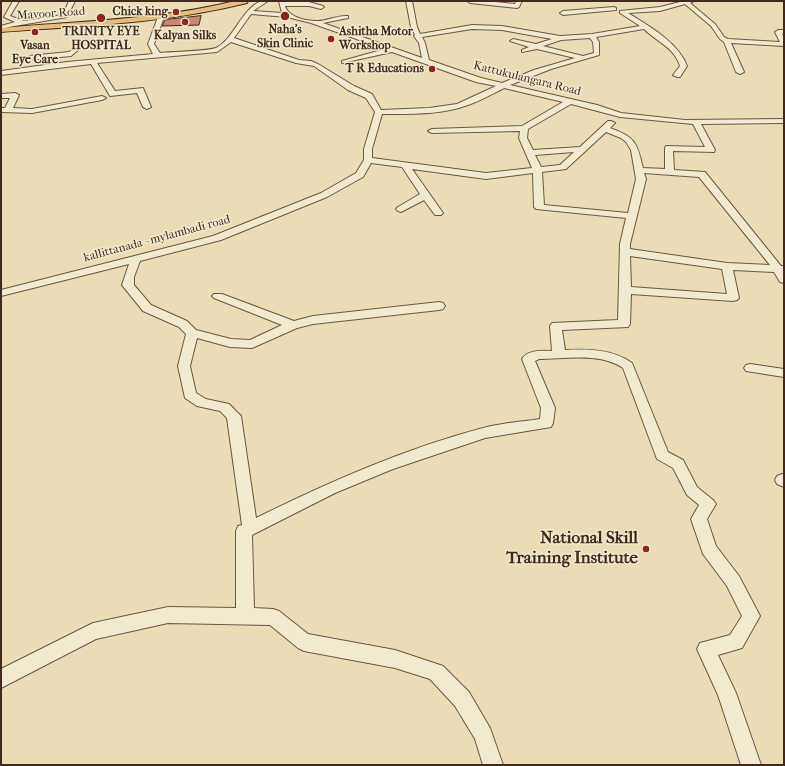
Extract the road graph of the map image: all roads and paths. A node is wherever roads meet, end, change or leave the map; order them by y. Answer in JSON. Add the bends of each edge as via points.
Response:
{"nodes":[{"id":1,"x":16,"y":1,"type":"edge"},
{"id":2,"x":72,"y":1,"type":"edge"},
{"id":3,"x":235,"y":1,"type":"edge"},
{"id":4,"x":244,"y":1,"type":"edge"},
{"id":5,"x":265,"y":1,"type":"edge"},
{"id":6,"x":409,"y":1,"type":"edge"},
{"id":7,"x":470,"y":1,"type":"edge"},
{"id":8,"x":519,"y":1,"type":"edge"},
{"id":9,"x":282,"y":2,"type":"edge"},
{"id":10,"x":689,"y":2,"type":"edge"},
{"id":11,"x":601,"y":3,"type":"dead end"},
{"id":12,"x":321,"y":7,"type":"dead end"},
{"id":13,"x":614,"y":9,"type":"junction"},
{"id":14,"x":249,"y":12,"type":"junction"},
{"id":15,"x":622,"y":12,"type":"junction"},
{"id":16,"x":563,"y":13,"type":"dead end"},
{"id":17,"x":287,"y":15,"type":"junction"},
{"id":18,"x":346,"y":16,"type":"dead end"},
{"id":19,"x":161,"y":18,"type":"junction"},
{"id":20,"x":23,"y":22,"type":"junction"},
{"id":21,"x":316,"y":23,"type":"junction"},
{"id":22,"x":646,"y":27,"type":"junction"},
{"id":23,"x":2,"y":30,"type":"edge"},
{"id":24,"x":784,"y":32,"type":"edge"},
{"id":25,"x":418,"y":36,"type":"junction"},
{"id":26,"x":592,"y":36,"type":"junction"},
{"id":27,"x":560,"y":38,"type":"junction"},
{"id":28,"x":230,"y":39,"type":"junction"},
{"id":29,"x":513,"y":40,"type":"dead end"},
{"id":30,"x":727,"y":41,"type":"junction"},
{"id":31,"x":784,"y":43,"type":"edge"},
{"id":32,"x":539,"y":46,"type":"junction"},
{"id":33,"x":34,"y":48,"type":"dead end"},
{"id":34,"x":75,"y":50,"type":"dead end"},
{"id":35,"x":391,"y":50,"type":"junction"},
{"id":36,"x":524,"y":51,"type":"dead end"},
{"id":37,"x":158,"y":56,"type":"junction"},
{"id":38,"x":29,"y":58,"type":"junction"},
{"id":39,"x":582,"y":58,"type":"junction"},
{"id":40,"x":93,"y":62,"type":"junction"},
{"id":41,"x":344,"y":62,"type":"dead end"},
{"id":42,"x":426,"y":62,"type":"junction"},
{"id":43,"x":24,"y":69,"type":"junction"},
{"id":44,"x":740,"y":72,"type":"dead end"},
{"id":45,"x":1,"y":73,"type":"edge"},
{"id":46,"x":677,"y":75,"type":"dead end"},
{"id":47,"x":502,"y":86,"type":"junction"},
{"id":48,"x":1,"y":96,"type":"edge"},
{"id":49,"x":102,"y":98,"type":"dead end"},
{"id":50,"x":569,"y":102,"type":"junction"},
{"id":51,"x":147,"y":107,"type":"dead end"},
{"id":52,"x":5,"y":110,"type":"edge"},
{"id":53,"x":379,"y":112,"type":"junction"},
{"id":54,"x":620,"y":116,"type":"junction"},
{"id":55,"x":775,"y":121,"type":"junction"},
{"id":56,"x":784,"y":121,"type":"edge"},
{"id":57,"x":696,"y":122,"type":"junction"},
{"id":58,"x":524,"y":128,"type":"junction"},
{"id":59,"x":605,"y":129,"type":"junction"},
{"id":60,"x":784,"y":130,"type":"edge"},
{"id":61,"x":432,"y":131,"type":"dead end"},
{"id":62,"x":583,"y":149,"type":"junction"},
{"id":63,"x":530,"y":153,"type":"junction"},
{"id":64,"x":368,"y":160,"type":"junction"},
{"id":65,"x":406,"y":166,"type":"junction"},
{"id":66,"x":537,"y":169,"type":"junction"},
{"id":67,"x":639,"y":170,"type":"junction"},
{"id":68,"x":670,"y":172,"type":"junction"},
{"id":69,"x":426,"y":195,"type":"junction"},
{"id":70,"x":401,"y":209,"type":"dead end"},
{"id":71,"x":438,"y":213,"type":"dead end"},
{"id":72,"x":631,"y":216,"type":"junction"},
{"id":73,"x":626,"y":252,"type":"junction"},
{"id":74,"x":136,"y":258,"type":"junction"},
{"id":75,"x":727,"y":266,"type":"junction"},
{"id":76,"x":781,"y":269,"type":"edge"},
{"id":77,"x":784,"y":280,"type":"edge"},
{"id":78,"x":625,"y":290,"type":"junction"},
{"id":79,"x":1,"y":293,"type":"edge"},
{"id":80,"x":218,"y":296,"type":"dead end"},
{"id":81,"x":439,"y":306,"type":"dead end"},
{"id":82,"x":293,"y":325,"type":"junction"},
{"id":83,"x":192,"y":333,"type":"junction"},
{"id":84,"x":559,"y":354,"type":"junction"},
{"id":85,"x":750,"y":368,"type":"dead end"},
{"id":86,"x":784,"y":373,"type":"edge"},
{"id":87,"x":250,"y":528,"type":"junction"},
{"id":88,"x":245,"y":617,"type":"junction"},
{"id":89,"x":1,"y":679,"type":"edge"},
{"id":90,"x":493,"y":765,"type":"edge"},
{"id":91,"x":752,"y":765,"type":"edge"}],
"edges":[{"from":1,"to":20,"type":"street","via":[[7,17]]},
{"from":2,"to":20,"type":"street","via":[[64,16]]},
{"from":3,"to":23,"type":"main road","name":"Mavoor Road","via":[[212,8],[166,15]]},
{"from":4,"to":19,"type":"main road","name":"Mavoor Road","via":[[213,10]]},
{"from":5,"to":14,"type":"street"},
{"from":6,"to":25,"type":"street"},
{"from":7,"to":8,"type":"street","via":[[517,6]]},
{"from":9,"to":12,"type":"street"},
{"from":9,"to":17,"type":"street"},
{"from":10,"to":15,"type":"street","via":[[660,9]]},
{"from":10,"to":30,"type":"street"},
{"from":11,"to":13,"type":"street"},
{"from":13,"to":15,"type":"street"},
{"from":13,"to":16,"type":"street"},
{"from":14,"to":17,"type":"street","name":"Kattukulangara Road"},
{"from":14,"to":28,"type":"street"},
{"from":15,"to":22,"type":"street"},
{"from":17,"to":21,"type":"street","name":"Kattukulangara Road"},
{"from":18,"to":21,"type":"street"},
{"from":19,"to":23,"type":"main road","name":"Mavoor Road"},
{"from":19,"to":37,"type":"street","via":[[151,44]]},
{"from":20,"to":23,"type":"street","via":[[7,25]]},
{"from":21,"to":35,"type":"street","name":"Kattukulangara Road"},
{"from":22,"to":26,"type":"street"},
{"from":22,"to":46,"type":"street","via":[[682,59],[684,66]]},
{"from":24,"to":31,"type":"street","via":[[778,32]]},
{"from":25,"to":27,"type":"street","via":[[472,27],[502,28]]},
{"from":25,"to":42,"type":"street"},
{"from":26,"to":27,"type":"street"},
{"from":26,"to":39,"type":"street","via":[[596,42],[597,54]]},
{"from":27,"to":32,"type":"street"},
{"from":28,"to":37,"type":"street","via":[[217,50]]},
{"from":28,"to":53,"type":"street","via":[[298,62],[316,65],[351,88],[369,96]]},
{"from":29,"to":32,"type":"street"},
{"from":30,"to":31,"type":"street"},
{"from":30,"to":44,"type":"street"},
{"from":32,"to":36,"type":"street"},
{"from":32,"to":39,"type":"street"},
{"from":33,"to":38,"type":"street"},
{"from":34,"to":38,"type":"street","via":[[65,55]]},
{"from":35,"to":41,"type":"street"},
{"from":35,"to":42,"type":"street","name":"Kattukulangara Road"},
{"from":37,"to":40,"type":"street"},
{"from":38,"to":43,"type":"street"},
{"from":39,"to":47,"type":"street"},
{"from":40,"to":43,"type":"street"},
{"from":40,"to":51,"type":"street","via":[[113,94],[140,90]]},
{"from":42,"to":47,"type":"street","name":"Kattukulangara Road"},
{"from":43,"to":45,"type":"street"},
{"from":47,"to":50,"type":"street","name":"Kattukulangara Road"},
{"from":47,"to":53,"type":"street","via":[[458,106],[420,112]]},
{"from":48,"to":52,"type":"street","via":[[15,94]]},
{"from":49,"to":52,"type":"street","via":[[32,111]]},
{"from":50,"to":54,"type":"street","name":"Kattukulangara Road"},
{"from":50,"to":58,"type":"street"},
{"from":53,"to":64,"type":"street","name":"kallittanada - mylambadi road","via":[[368,149]]},
{"from":54,"to":57,"type":"street","name":"Kattukulangara Road"},
{"from":54,"to":59,"type":"street"},
{"from":55,"to":56,"type":"street","name":"Kattukulangara Road"},
{"from":55,"to":57,"type":"street","name":"Kattukulangara Road"},
{"from":55,"to":60,"type":"street"},
{"from":57,"to":68,"type":"street","via":[[711,150],[669,148]]},
{"from":58,"to":61,"type":"street"},
{"from":58,"to":63,"type":"street","via":[[523,138]]},
{"from":59,"to":62,"type":"street"},
{"from":59,"to":67,"type":"street","via":[[629,140],[635,150]]},
{"from":62,"to":63,"type":"street"},
{"from":62,"to":66,"type":"street","via":[[564,167]]},
{"from":63,"to":66,"type":"street"},
{"from":64,"to":65,"type":"street"},
{"from":64,"to":74,"type":"street","name":"kallittanada - mylambadi road","via":[[360,175],[324,195],[217,238]]},
{"from":65,"to":66,"type":"street","via":[[486,176]]},
{"from":65,"to":69,"type":"street"},
{"from":66,"to":72,"type":"street","via":[[539,207]]},
{"from":67,"to":68,"type":"street"},
{"from":67,"to":72,"type":"street","via":[[641,179]]},
{"from":68,"to":76,"type":"street","via":[[702,174]]},
{"from":69,"to":70,"type":"street"},
{"from":69,"to":71,"type":"street"},
{"from":72,"to":73,"type":"street","via":[[625,244]]},
{"from":73,"to":75,"type":"street"},
{"from":73,"to":78,"type":"street"},
{"from":74,"to":79,"type":"street","name":"kallittanada - mylambadi road"},
{"from":74,"to":83,"type":"street","via":[[128,285],[147,308],[183,324]]},
{"from":75,"to":76,"type":"street"},
{"from":75,"to":78,"type":"street","via":[[733,298]]},
{"from":76,"to":77,"type":"street"},
{"from":78,"to":84,"type":"street","via":[[624,324],[556,326]]},
{"from":80,"to":82,"type":"street"},
{"from":81,"to":82,"type":"street","via":[[313,320]]},
{"from":82,"to":83,"type":"street","via":[[252,344],[230,343]]},
{"from":83,"to":87,"type":"street","via":[[184,366],[190,395],[202,403],[224,407],[234,416]]},
{"from":84,"to":87,"type":"street","via":[[537,354],[528,358],[548,408],[546,423],[484,433],[388,465],[330,489]]},
{"from":84,"to":91,"type":"street","via":[[609,357],[619,359],[628,366],[662,455],[678,464],[692,491],[708,504],[699,519],[709,549],[733,581],[751,616],[736,642],[706,649],[727,694]]},
{"from":85,"to":86,"type":"street"},
{"from":87,"to":88,"type":"street","via":[[244,531]]},
{"from":88,"to":89,"type":"street","via":[[168,615],[93,631]]},
{"from":88,"to":90,"type":"street","via":[[272,617],[304,642],[395,659],[436,672],[462,699],[483,735]]}]}
